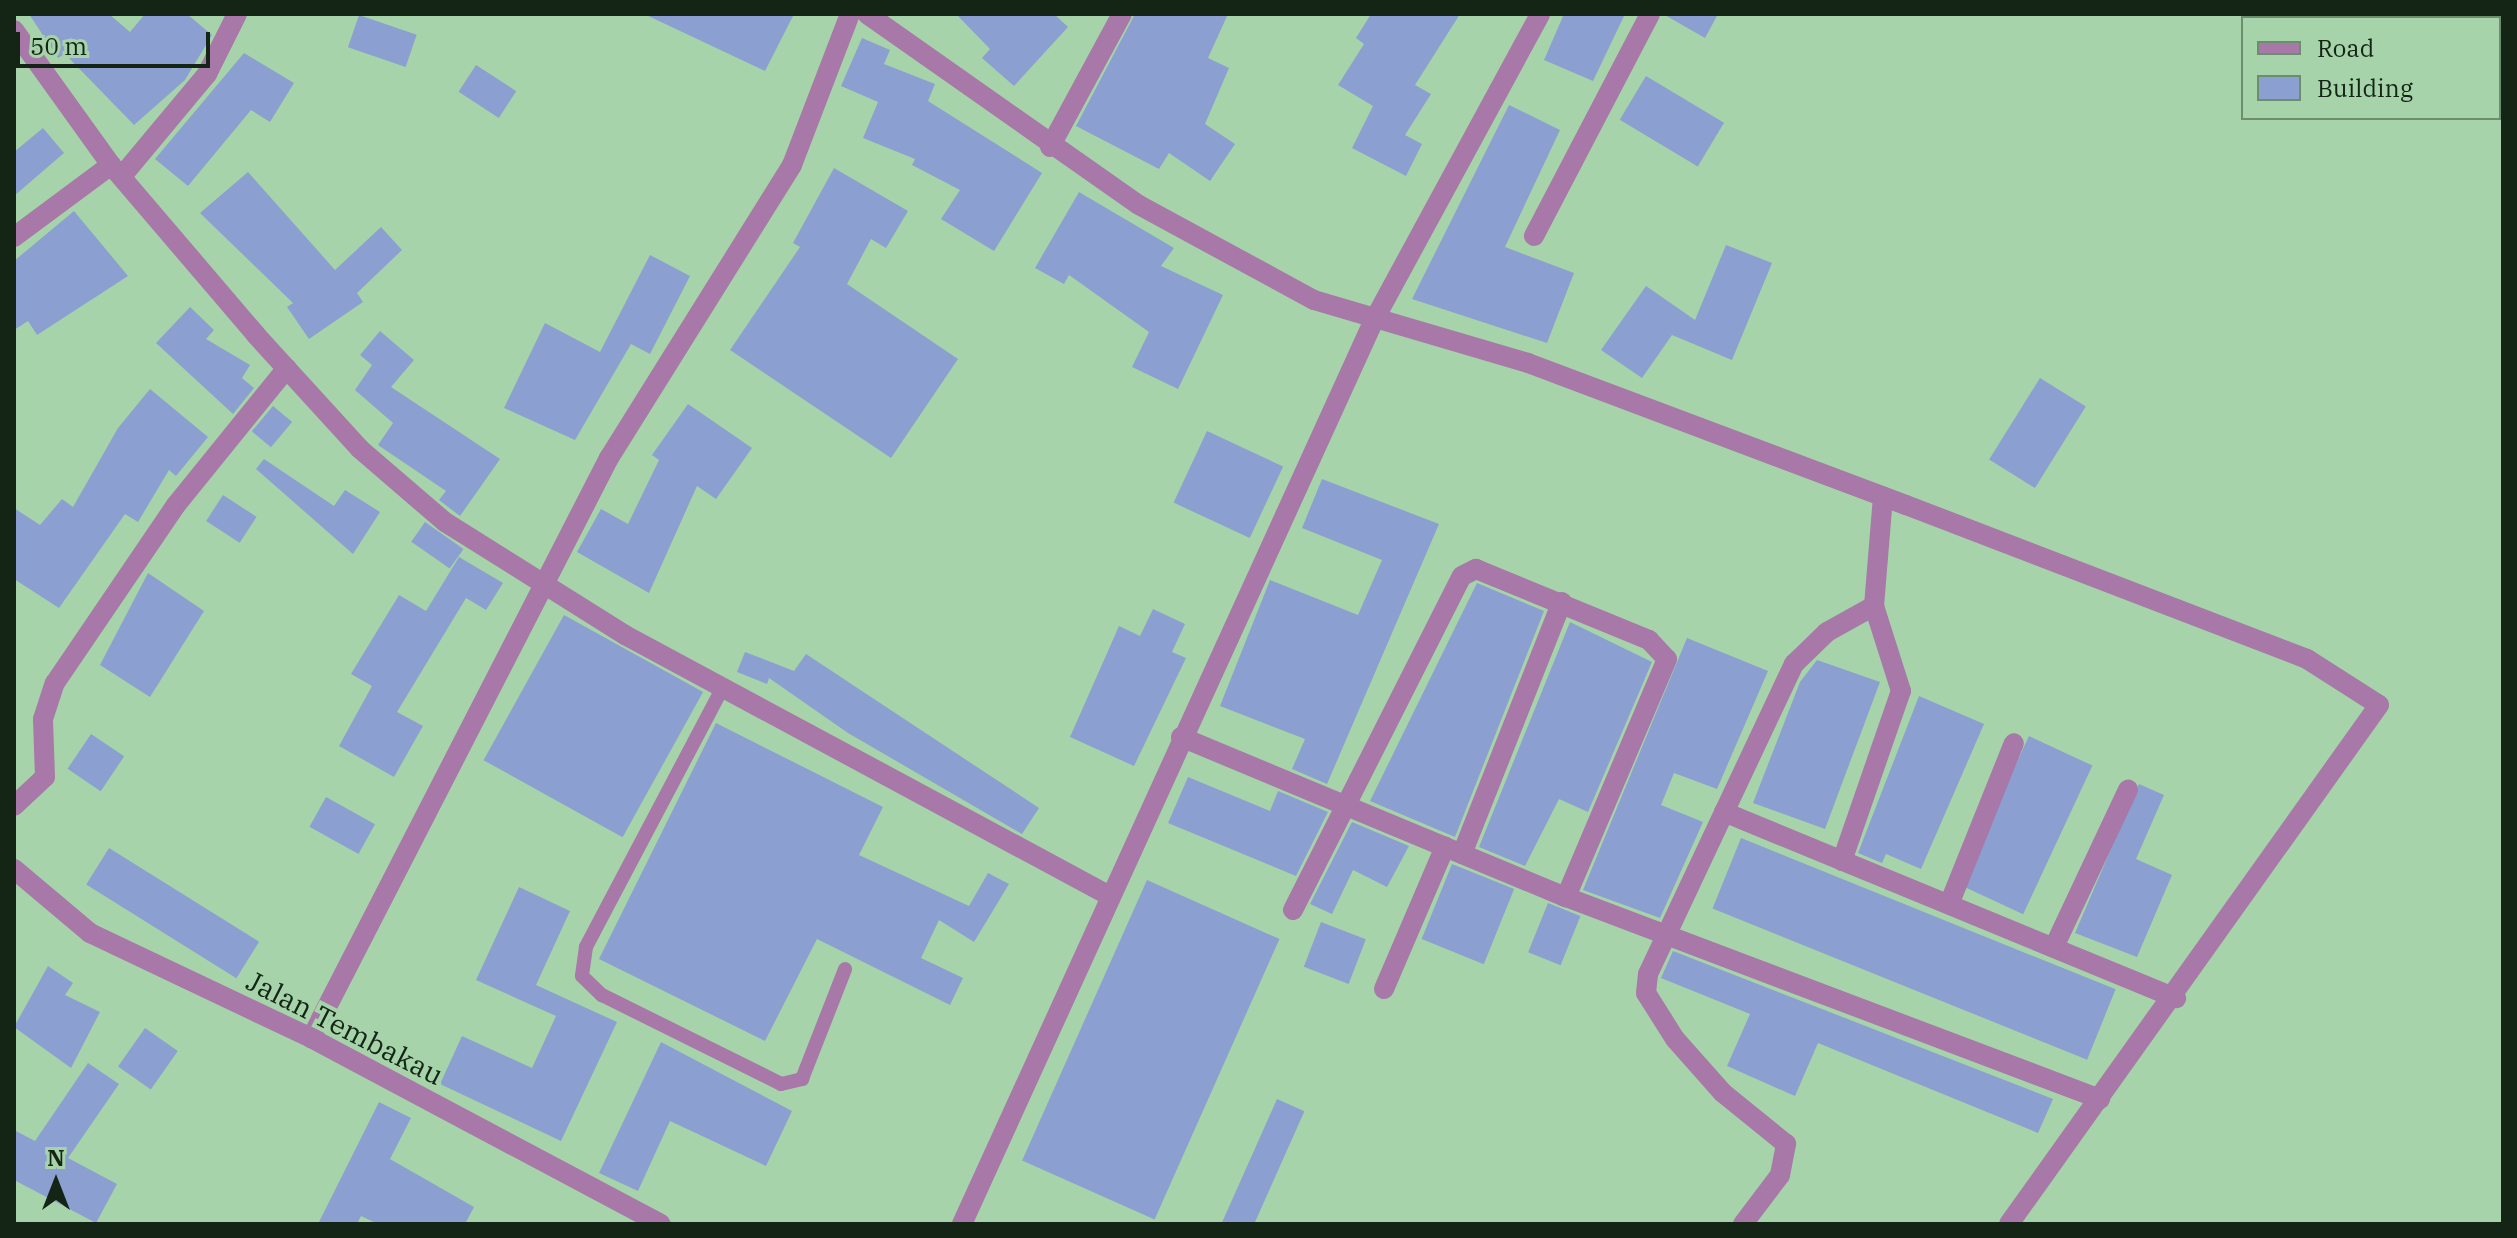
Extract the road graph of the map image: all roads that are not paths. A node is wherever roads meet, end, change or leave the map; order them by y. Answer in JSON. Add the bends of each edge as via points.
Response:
{"nodes":[{"id":1,"x":237,"y":14,"type":"edge"},
{"id":2,"x":850,"y":14,"type":"edge"},
{"id":3,"x":867,"y":14,"type":"edge"},
{"id":4,"x":1122,"y":14,"type":"edge"},
{"id":5,"x":1540,"y":14,"type":"edge"},
{"id":6,"x":1650,"y":14,"type":"edge"},
{"id":7,"x":14,"y":30,"type":"edge"},
{"id":8,"x":1050,"y":147,"type":"junction"},
{"id":9,"x":116,"y":170,"type":"junction"},
{"id":10,"x":1534,"y":236,"type":"dead end"},
{"id":11,"x":14,"y":237,"type":"edge"},
{"id":12,"x":1373,"y":322,"type":"junction"},
{"id":13,"x":287,"y":368,"type":"junction"},
{"id":14,"x":1883,"y":496,"type":"junction"},
{"id":15,"x":541,"y":586,"type":"junction"},
{"id":16,"x":1562,"y":602,"type":"junction"},
{"id":17,"x":1874,"y":606,"type":"junction"},
{"id":18,"x":723,"y":687,"type":"junction"},
{"id":19,"x":1181,"y":737,"type":"junction"},
{"id":20,"x":2014,"y":743,"type":"dead end"},
{"id":21,"x":2128,"y":790,"type":"dead end"},
{"id":22,"x":1346,"y":805,"type":"junction"},
{"id":23,"x":14,"y":806,"type":"edge"},
{"id":24,"x":1724,"y":812,"type":"junction"},
{"id":25,"x":1453,"y":851,"type":"junction"},
{"id":26,"x":1842,"y":861,"type":"junction"},
{"id":27,"x":14,"y":869,"type":"edge"},
{"id":28,"x":1108,"y":895,"type":"junction"},
{"id":29,"x":1566,"y":897,"type":"junction"},
{"id":30,"x":1950,"y":902,"type":"junction"},
{"id":31,"x":1293,"y":910,"type":"dead end"},
{"id":32,"x":1663,"y":933,"type":"junction"},
{"id":33,"x":2054,"y":947,"type":"junction"},
{"id":34,"x":845,"y":969,"type":"dead end"},
{"id":35,"x":1384,"y":989,"type":"dead end"},
{"id":36,"x":2176,"y":998,"type":"junction"},
{"id":37,"x":311,"y":1038,"type":"junction"},
{"id":38,"x":2100,"y":1099,"type":"junction"},
{"id":39,"x":661,"y":1224,"type":"edge"},
{"id":40,"x":962,"y":1224,"type":"edge"},
{"id":41,"x":1743,"y":1224,"type":"edge"},
{"id":42,"x":2009,"y":1224,"type":"edge"}],
"edges":[{"from":1,"to":9,"type":"street","via":[[207,74]]},
{"from":2,"to":15,"type":"street","via":[[792,165],[616,445]]},
{"from":3,"to":8,"type":"street"},
{"from":4,"to":8,"type":"street"},
{"from":5,"to":12,"type":"street"},
{"from":6,"to":10,"type":"street"},
{"from":7,"to":9,"type":"street"},
{"from":8,"to":12,"type":"street","via":[[1231,260]]},
{"from":9,"to":11,"type":"street"},
{"from":9,"to":13,"type":"street"},
{"from":12,"to":14,"type":"street","via":[[1528,363]]},
{"from":12,"to":19,"type":"street"},
{"from":13,"to":15,"type":"street","via":[[360,449],[445,522]]},
{"from":13,"to":23,"type":"street","via":[[176,505],[55,683],[43,719],[45,777]]},
{"from":14,"to":17,"type":"street"},
{"from":14,"to":36,"type":"street","via":[[2307,659],[2379,705]]},
{"from":15,"to":18,"type":"street"},
{"from":15,"to":37,"type":"street"},
{"from":16,"to":22,"type":"street","via":[[1482,570],[1462,576]]},
{"from":16,"to":25,"type":"street"},
{"from":16,"to":29,"type":"street","via":[[1664,648],[1667,659]]},
{"from":17,"to":24,"type":"street","via":[[1827,632],[1794,664]]},
{"from":17,"to":26,"type":"street","via":[[1901,691]]},
{"from":18,"to":28,"type":"street"},
{"from":18,"to":34,"type":"lane","via":[[586,947],[582,976],[602,995],[781,1084],[802,1079]]},
{"from":19,"to":22,"type":"street"},
{"from":19,"to":28,"type":"street"},
{"from":20,"to":30,"type":"street"},
{"from":21,"to":33,"type":"street"},
{"from":22,"to":25,"type":"street"},
{"from":22,"to":31,"type":"street"},
{"from":24,"to":26,"type":"street"},
{"from":24,"to":32,"type":"street"},
{"from":25,"to":29,"type":"street"},
{"from":25,"to":35,"type":"street"},
{"from":26,"to":30,"type":"street"},
{"from":27,"to":37,"type":"street","name":"Jalan Tembakau","via":[[90,933]]},
{"from":28,"to":40,"type":"street"},
{"from":29,"to":32,"type":"street"},
{"from":30,"to":33,"type":"street"},
{"from":32,"to":38,"type":"street"},
{"from":32,"to":41,"type":"street","via":[[1646,993],[1656,1014],[1723,1093],[1786,1144],[1780,1175]]},
{"from":33,"to":36,"type":"street"},
{"from":36,"to":38,"type":"street"},
{"from":37,"to":39,"type":"street","name":"Jalan Tembakau"},
{"from":38,"to":42,"type":"street"}]}
